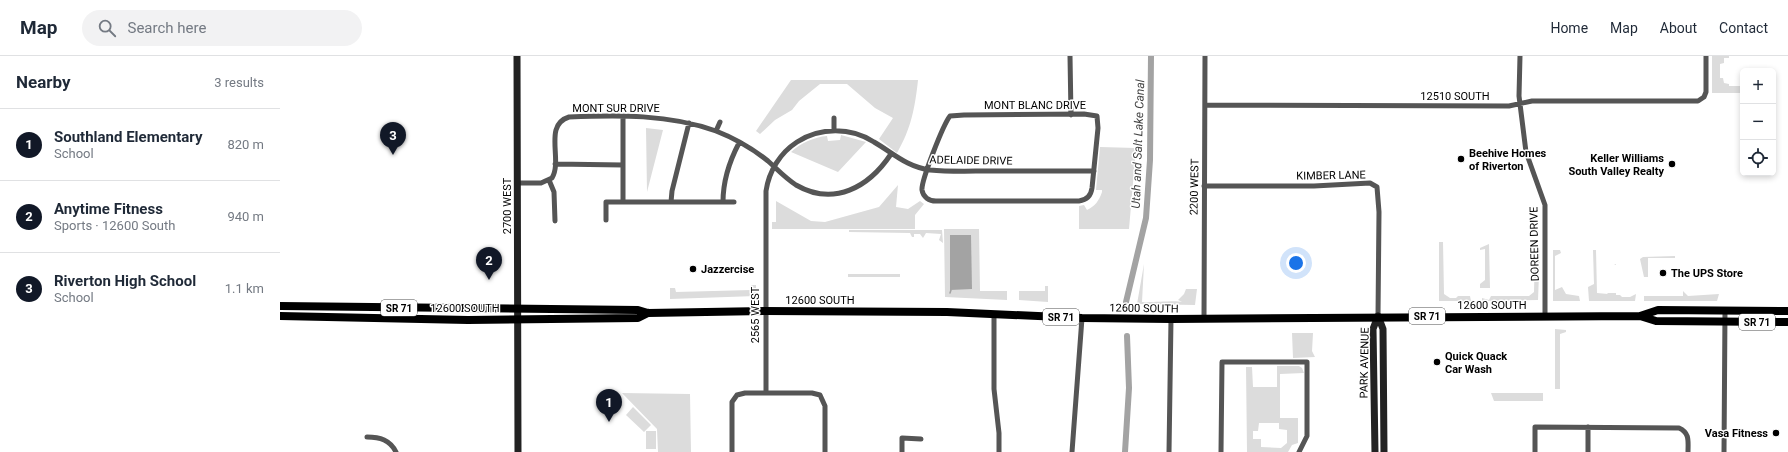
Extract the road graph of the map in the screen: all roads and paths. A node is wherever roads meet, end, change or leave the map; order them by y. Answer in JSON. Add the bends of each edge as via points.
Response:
{"nodes":[{"id":1,"x":517,"y":56,"type":"edge"},
{"id":2,"x":1070,"y":56,"type":"edge"},
{"id":3,"x":1205,"y":56,"type":"edge"},
{"id":4,"x":1520,"y":56,"type":"edge"},
{"id":5,"x":1706,"y":56,"type":"edge"},
{"id":6,"x":1520,"y":104,"type":"junction"},
{"id":7,"x":1205,"y":105,"type":"junction"},
{"id":8,"x":1071,"y":115,"type":"junction"},
{"id":9,"x":623,"y":117,"type":"junction"},
{"id":10,"x":834,"y":118,"type":"dead end"},
{"id":11,"x":720,"y":122,"type":"dead end"},
{"id":12,"x":688,"y":123,"type":"junction"},
{"id":13,"x":834,"y":130,"type":"junction"},
{"id":14,"x":716,"y":132,"type":"junction"},
{"id":15,"x":739,"y":143,"type":"junction"},
{"id":16,"x":891,"y":154,"type":"junction"},
{"id":17,"x":555,"y":164,"type":"junction"},
{"id":18,"x":623,"y":165,"type":"junction"},
{"id":19,"x":774,"y":167,"type":"junction"},
{"id":20,"x":928,"y":169,"type":"junction"},
{"id":21,"x":1094,"y":171,"type":"junction"},
{"id":22,"x":549,"y":180,"type":"junction"},
{"id":23,"x":517,"y":183,"type":"junction"},
{"id":24,"x":1204,"y":186,"type":"junction"},
{"id":25,"x":623,"y":202,"type":"junction"},
{"id":26,"x":671,"y":202,"type":"junction"},
{"id":27,"x":723,"y":202,"type":"junction"},
{"id":28,"x":734,"y":202,"type":"dead end"},
{"id":29,"x":606,"y":220,"type":"dead end"},
{"id":30,"x":555,"y":221,"type":"dead end"},
{"id":31,"x":280,"y":306,"type":"edge"},
{"id":32,"x":352,"y":306,"type":"junction"},
{"id":33,"x":518,"y":310,"type":"junction"},
{"id":34,"x":765,"y":311,"type":"junction"},
{"id":35,"x":1725,"y":311,"type":"junction"},
{"id":36,"x":1788,"y":311,"type":"edge"},
{"id":37,"x":648,"y":313,"type":"junction"},
{"id":38,"x":994,"y":314,"type":"junction"},
{"id":39,"x":280,"y":316,"type":"edge"},
{"id":40,"x":293,"y":316,"type":"junction"},
{"id":41,"x":1378,"y":316,"type":"junction"},
{"id":42,"x":1544,"y":316,"type":"junction"},
{"id":43,"x":1640,"y":316,"type":"junction"},
{"id":44,"x":1082,"y":318,"type":"junction"},
{"id":45,"x":518,"y":319,"type":"junction"},
{"id":46,"x":1171,"y":319,"type":"junction"},
{"id":47,"x":1204,"y":319,"type":"junction"},
{"id":48,"x":1725,"y":322,"type":"junction"},
{"id":49,"x":1788,"y":322,"type":"edge"},
{"id":50,"x":766,"y":393,"type":"junction"},
{"id":51,"x":1588,"y":427,"type":"junction"},
{"id":52,"x":367,"y":437,"type":"dead end"},
{"id":53,"x":921,"y":439,"type":"dead end"},
{"id":54,"x":396,"y":452,"type":"edge"},
{"id":55,"x":518,"y":452,"type":"edge"},
{"id":56,"x":732,"y":452,"type":"edge"},
{"id":57,"x":825,"y":452,"type":"edge"},
{"id":58,"x":902,"y":452,"type":"edge"},
{"id":59,"x":999,"y":452,"type":"edge"},
{"id":60,"x":1072,"y":452,"type":"edge"},
{"id":61,"x":1170,"y":452,"type":"edge"},
{"id":62,"x":1221,"y":452,"type":"edge"},
{"id":63,"x":1300,"y":452,"type":"edge"},
{"id":64,"x":1375,"y":452,"type":"edge"},
{"id":65,"x":1384,"y":452,"type":"edge"},
{"id":66,"x":1535,"y":452,"type":"edge"},
{"id":67,"x":1588,"y":452,"type":"edge"},
{"id":68,"x":1688,"y":452,"type":"edge"},
{"id":69,"x":1724,"y":452,"type":"edge"}],
"edges":[{"from":1,"to":23,"type":"main road","name":"2700 WEST"},
{"from":2,"to":8,"type":"street"},
{"from":3,"to":7,"type":"street","name":"2200 WEST"},
{"from":4,"to":6,"type":"street","name":"DOREEN DRIVE"},
{"from":5,"to":6,"type":"street","name":"12510 SOUTH","via":[[1706,92],[1698,101],[1532,101]]},
{"from":6,"to":7,"type":"street","name":"12510 SOUTH"},
{"from":6,"to":42,"type":"street","name":"DOREEN DRIVE","via":[[1526,152],[1545,206]]},
{"from":7,"to":24,"type":"street","name":"2200 WEST"},
{"from":8,"to":20,"type":"street","name":"MONT BLANC DRIVE","via":[[950,116]]},
{"from":8,"to":21,"type":"street","name":"MONT BLANC DRIVE","via":[[1097,116]]},
{"from":9,"to":12,"type":"street","name":"MONT SUR DRIVE","via":[[657,118]]},
{"from":9,"to":17,"type":"street","name":"MONT SUR DRIVE","via":[[569,117],[562,120],[556,131]]},
{"from":9,"to":18,"type":"street"},
{"from":10,"to":13,"type":"street"},
{"from":11,"to":14,"type":"street"},
{"from":12,"to":14,"type":"street","name":"MONT SUR DRIVE"},
{"from":12,"to":26,"type":"street"},
{"from":13,"to":16,"type":"street","name":"ADELAIDE DRIVE","via":[[866,137]]},
{"from":13,"to":19,"type":"street","name":"ADELAIDE DRIVE","via":[[822,131],[802,139],[783,153]]},
{"from":14,"to":15,"type":"street","name":"MONT SUR DRIVE"},
{"from":15,"to":19,"type":"street","name":"MONT SUR DRIVE"},
{"from":15,"to":27,"type":"street","via":[[729,165]]},
{"from":16,"to":19,"type":"street","name":"MONT SUR DRIVE","via":[[877,173],[865,183],[852,190],[838,193],[822,193],[801,187]]},
{"from":16,"to":20,"type":"street","name":"ADELAIDE DRIVE","via":[[910,164]]},
{"from":17,"to":18,"type":"street"},
{"from":17,"to":22,"type":"street","name":"MONT SUR DRIVE","via":[[554,174]]},
{"from":18,"to":25,"type":"street"},
{"from":19,"to":34,"type":"street","name":"2565 WEST","via":[[768,179],[765,198]]},
{"from":20,"to":21,"type":"street","name":"ADELAIDE DRIVE"},
{"from":20,"to":21,"type":"street","name":"MONT BLANC DRIVE","via":[[922,191],[926,198],[932,201],[1079,201],[1089,196]]},
{"from":22,"to":23,"type":"street","via":[[541,183]]},
{"from":22,"to":30,"type":"street","via":[[554,192]]},
{"from":23,"to":33,"type":"main road","name":"2700 WEST"},
{"from":24,"to":41,"type":"street","name":"KIMBER LANE","via":[[1370,183],[1374,185],[1378,190]]},
{"from":24,"to":47,"type":"street","name":"2200 WEST"},
{"from":25,"to":26,"type":"street"},
{"from":25,"to":29,"type":"street","via":[[606,202]]},
{"from":26,"to":27,"type":"street"},
{"from":27,"to":28,"type":"street"},
{"from":31,"to":32,"type":"main road","name":"12600 SOUTH","number":"SR 71"},
{"from":32,"to":33,"type":"main road","name":"12600 SOUTH","number":"SR 71"},
{"from":32,"to":40,"type":"main road","via":[[347,312],[298,311]]},
{"from":33,"to":37,"type":"main road","name":"12600 SOUTH","number":"SR 71","via":[[638,310]]},
{"from":33,"to":45,"type":"main road","name":"2700 WEST"},
{"from":34,"to":37,"type":"main road","name":"12600 SOUTH","number":"SR 71"},
{"from":34,"to":38,"type":"main road","name":"12600 SOUTH","number":"SR 71"},
{"from":34,"to":50,"type":"street","name":"2565 WEST"},
{"from":35,"to":36,"type":"main road","name":"12600 SOUTH","number":"SR 71"},
{"from":35,"to":43,"type":"main road","name":"12600 SOUTH","number":"SR 71","via":[[1658,310]]},
{"from":35,"to":48,"type":"street"},
{"from":37,"to":45,"type":"main road","name":"12600 SOUTH","number":"SR 71","via":[[638,318]]},
{"from":38,"to":44,"type":"main road","name":"12600 SOUTH","number":"SR 71"},
{"from":38,"to":59,"type":"street","via":[[994,389]]},
{"from":39,"to":40,"type":"main road","name":"12600 SOUTH","number":"SR 71"},
{"from":40,"to":45,"type":"main road","name":"12600 SOUTH","number":"SR 71"},
{"from":41,"to":42,"type":"main road","name":"12600 SOUTH","number":"SR 71"},
{"from":41,"to":47,"type":"main road","name":"12600 SOUTH","number":"SR 71"},
{"from":41,"to":64,"type":"main road","name":"PARK AVENUE","via":[[1373,329]]},
{"from":41,"to":65,"type":"main road","name":"PARK AVENUE","via":[[1383,331]]},
{"from":42,"to":43,"type":"main road","name":"12600 SOUTH","number":"SR 71"},
{"from":43,"to":48,"type":"main road","name":"12600 SOUTH","number":"SR 71","via":[[1656,321]]},
{"from":44,"to":46,"type":"main road","name":"12600 SOUTH","number":"SR 71"},
{"from":44,"to":60,"type":"street"},
{"from":45,"to":55,"type":"main road","name":"2700 WEST"},
{"from":46,"to":47,"type":"main road","name":"12600 SOUTH","number":"SR 71"},
{"from":46,"to":61,"type":"street"},
{"from":48,"to":49,"type":"main road","name":"12600 SOUTH","number":"SR 71"},
{"from":48,"to":69,"type":"street"},
{"from":50,"to":56,"type":"street","via":[[737,395],[731,406]]},
{"from":50,"to":57,"type":"street","via":[[812,393],[822,398],[825,406]]},
{"from":51,"to":66,"type":"street","via":[[1535,427]]},
{"from":51,"to":67,"type":"street"},
{"from":51,"to":68,"type":"street","via":[[1679,428],[1688,435]]},
{"from":52,"to":54,"type":"street","via":[[382,438]]},
{"from":53,"to":58,"type":"street","via":[[902,438]]},
{"from":62,"to":63,"type":"street","via":[[1222,362],[1307,362],[1307,436]]}]}
